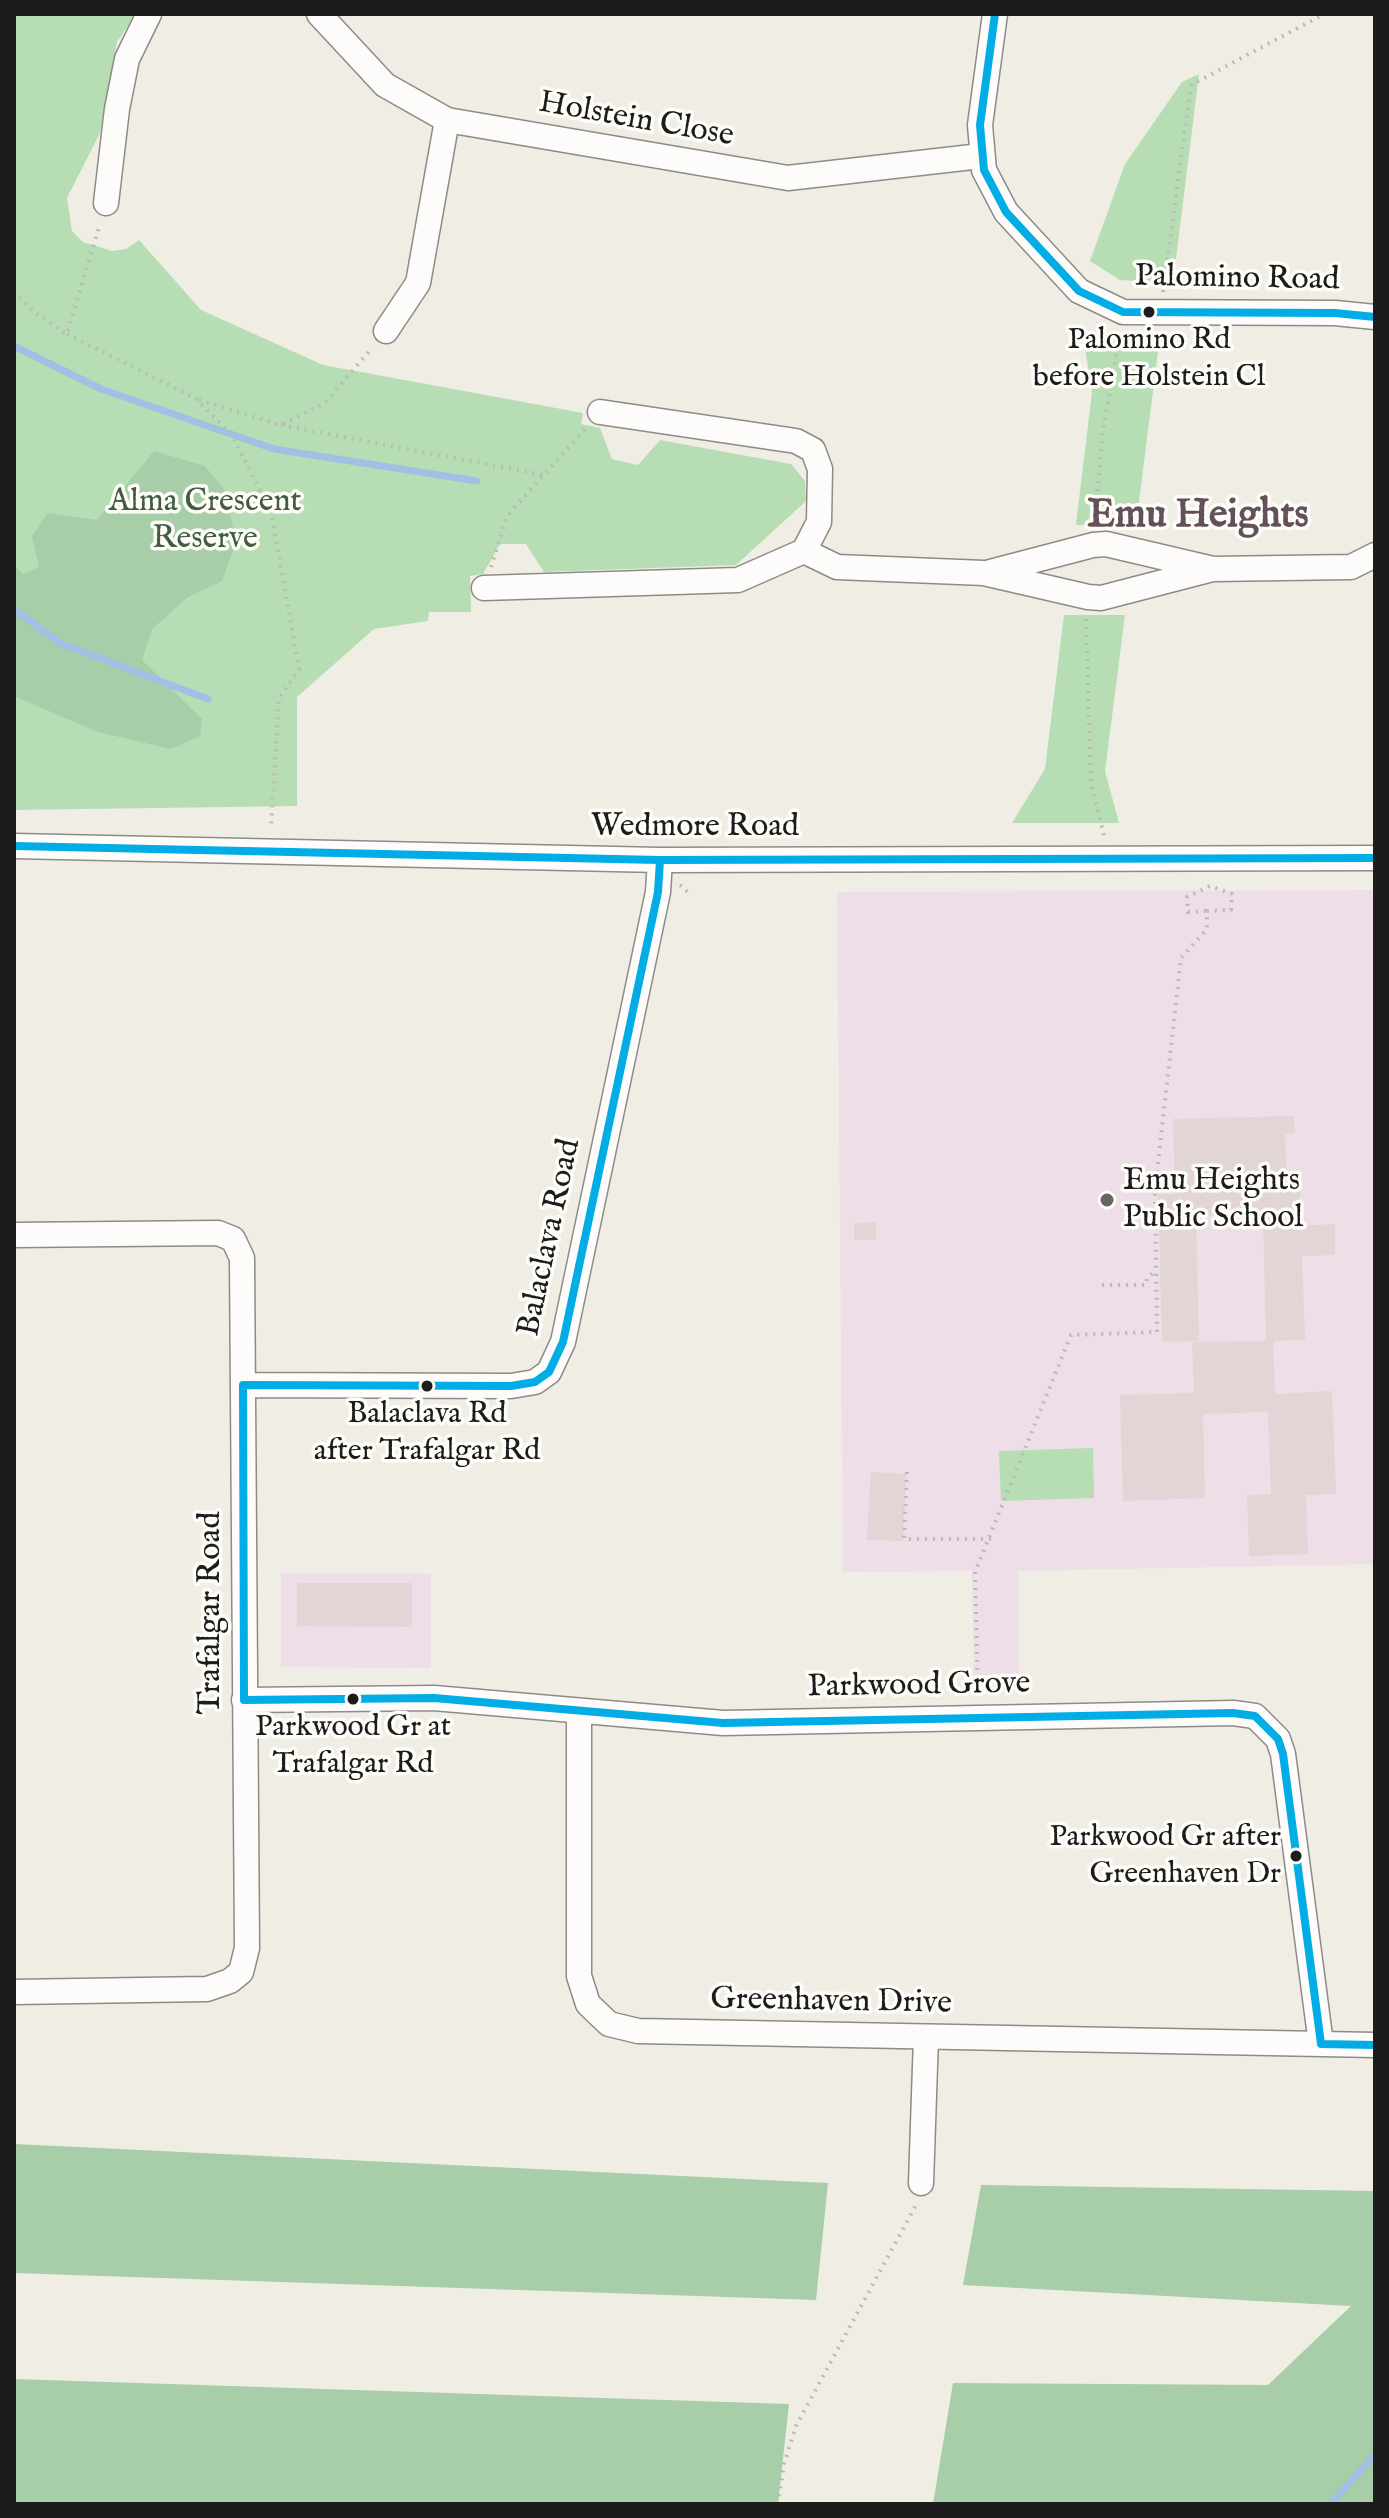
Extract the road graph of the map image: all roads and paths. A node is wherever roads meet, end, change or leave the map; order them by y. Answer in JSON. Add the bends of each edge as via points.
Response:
{"nodes":[{"id":1,"x":149,"y":14,"type":"edge"},
{"id":2,"x":319,"y":14,"type":"edge"},
{"id":3,"x":995,"y":14,"type":"edge"},
{"id":4,"x":1324,"y":14,"type":"edge"},
{"id":5,"x":447,"y":120,"type":"junction"},
{"id":6,"x":981,"y":156,"type":"junction"},
{"id":7,"x":106,"y":203,"type":"joint"},
{"id":8,"x":14,"y":291,"type":"edge"},
{"id":9,"x":1160,"y":314,"type":"junction"},
{"id":10,"x":1375,"y":317,"type":"edge"},
{"id":11,"x":386,"y":331,"type":"joint"},
{"id":12,"x":67,"y":334,"type":"junction"},
{"id":13,"x":195,"y":398,"type":"junction"},
{"id":14,"x":600,"y":412,"type":"joint"},
{"id":15,"x":281,"y":425,"type":"junction"},
{"id":16,"x":544,"y":475,"type":"junction"},
{"id":17,"x":804,"y":551,"type":"junction"},
{"id":18,"x":1375,"y":555,"type":"edge"},
{"id":19,"x":1213,"y":569,"type":"junction"},
{"id":20,"x":984,"y":573,"type":"junction"},
{"id":21,"x":484,"y":588,"type":"joint"},
{"id":22,"x":271,"y":827,"type":"dead end"},
{"id":23,"x":14,"y":846,"type":"edge"},
{"id":24,"x":1375,"y":858,"type":"edge"},
{"id":25,"x":660,"y":860,"type":"junction"},
{"id":26,"x":1207,"y":911,"type":"junction"},
{"id":27,"x":14,"y":1235,"type":"edge"},
{"id":28,"x":1156,"y":1271,"type":"junction"},
{"id":29,"x":1102,"y":1285,"type":"dead end"},
{"id":30,"x":243,"y":1385,"type":"junction"},
{"id":31,"x":907,"y":1472,"type":"dead end"},
{"id":32,"x":991,"y":1539,"type":"junction"},
{"id":33,"x":978,"y":1692,"type":"dead end"},
{"id":34,"x":244,"y":1700,"type":"junction"},
{"id":35,"x":579,"y":1712,"type":"junction"},
{"id":36,"x":14,"y":1992,"type":"edge"},
{"id":37,"x":926,"y":2037,"type":"junction"},
{"id":38,"x":1321,"y":2044,"type":"junction"},
{"id":39,"x":1375,"y":2045,"type":"edge"},
{"id":40,"x":921,"y":2183,"type":"joint"},
{"id":41,"x":778,"y":2504,"type":"edge"}],
"edges":[{"from":1,"to":7,"type":"street","via":[[133,40],[122,83]]},
{"from":2,"to":5,"type":"street","name":"Holstein Close","via":[[385,85]]},
{"from":3,"to":6,"type":"street","name":"Palomino Road","via":[[980,125]]},
{"from":4,"to":9,"type":"path","via":[[1191,85]]},
{"from":5,"to":6,"type":"street","name":"Holstein Close","via":[[788,178]]},
{"from":5,"to":11,"type":"street","via":[[418,283]]},
{"from":6,"to":9,"type":"street","name":"Palomino Road","via":[[989,184],[1006,212],[1070,283],[1114,309]]},
{"from":7,"to":12,"type":"path"},
{"from":8,"to":12,"type":"path"},
{"from":9,"to":10,"type":"street","name":"Palomino Road"},
{"from":11,"to":15,"type":"path","via":[[325,403]]},
{"from":12,"to":13,"type":"path"},
{"from":13,"to":15,"type":"path"},
{"from":13,"to":22,"type":"path","via":[[231,434],[271,511],[294,640],[299,669],[279,698]]},
{"from":14,"to":16,"type":"path"},
{"from":14,"to":17,"type":"street","via":[[796,441],[813,450],[820,469],[819,522]]},
{"from":15,"to":16,"type":"path"},
{"from":16,"to":21,"type":"path","via":[[507,516]]},
{"from":17,"to":20,"type":"street","via":[[837,567]]},
{"from":17,"to":21,"type":"street","via":[[738,580]]},
{"from":18,"to":19,"type":"street","via":[[1351,567]]},
{"from":19,"to":20,"type":"street","via":[[1106,544]]},
{"from":19,"to":20,"type":"street","via":[[1101,598]]},
{"from":23,"to":25,"type":"street","name":"Wedmore Road"},
{"from":24,"to":25,"type":"street","name":"Wedmore Road"},
{"from":25,"to":30,"type":"street","name":"Balaclava Road","via":[[658,892],[567,1327],[549,1372],[535,1382],[511,1386]]},
{"from":26,"to":26,"type":"path","via":[[1231,910],[1232,894],[1210,886],[1187,897],[1188,912]]},
{"from":26,"to":28,"type":"path","via":[[1207,929],[1181,958],[1155,1190]]},
{"from":27,"to":30,"type":"street","name":"Trafalgar Road","via":[[227,1234],[238,1246],[244,1269]]},
{"from":28,"to":29,"type":"path","via":[[1146,1285]]},
{"from":28,"to":32,"type":"path","via":[[1157,1332],[1071,1335]]},
{"from":30,"to":34,"type":"street","name":"Trafalgar Road"},
{"from":31,"to":32,"type":"path","via":[[904,1539]]},
{"from":32,"to":33,"type":"path","via":[[975,1572]]},
{"from":34,"to":35,"type":"street","name":"Parkwood Grove","via":[[434,1698]]},
{"from":34,"to":36,"type":"street","name":"Trafalgar Road","via":[[247,1948],[236,1977],[207,1989]]},
{"from":35,"to":37,"type":"street","name":"Greenhaven Drive","via":[[579,1976],[598,2016],[638,2031]]},
{"from":35,"to":38,"type":"street","name":"Parkwood Grove","via":[[723,1723],[1255,1716],[1278,1739],[1283,1754]]},
{"from":37,"to":38,"type":"street","name":"Greenhaven Drive"},
{"from":37,"to":40,"type":"street"},
{"from":38,"to":39,"type":"street","name":"Greenhaven Drive"},
{"from":40,"to":41,"type":"path","via":[[913,2213],[796,2426]]}]}
